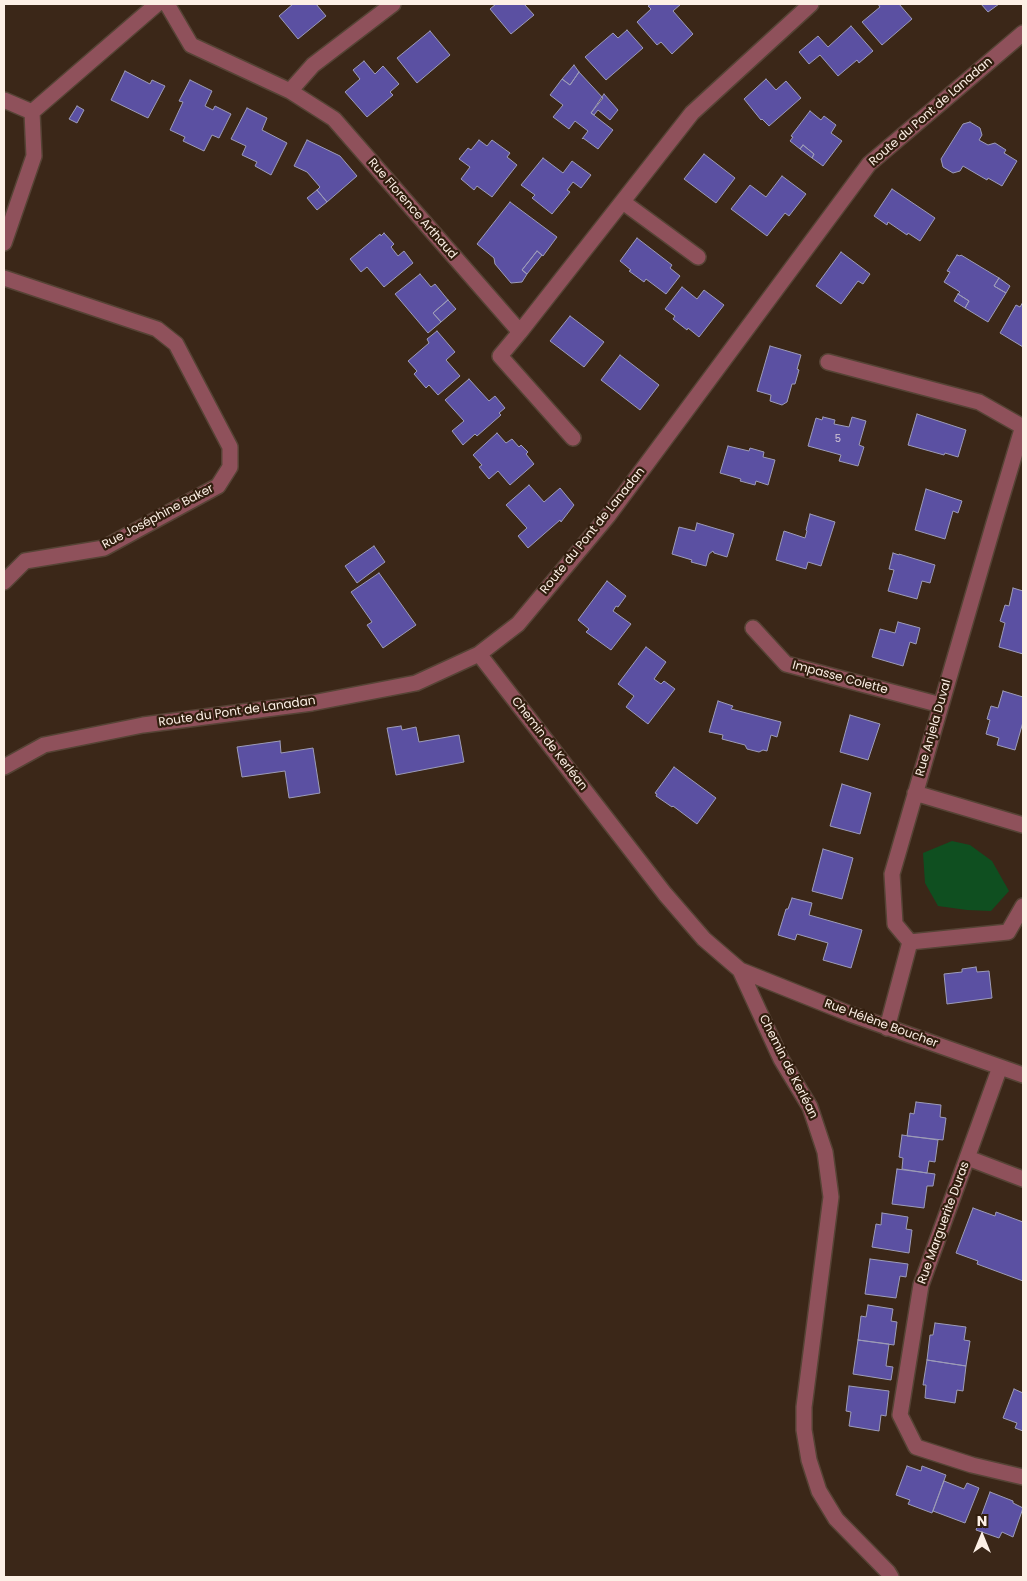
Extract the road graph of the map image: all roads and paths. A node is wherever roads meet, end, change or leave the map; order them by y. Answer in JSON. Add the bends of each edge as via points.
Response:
{"nodes":[{"id":1,"x":157,"y":4,"type":"edge"},
{"id":2,"x":167,"y":4,"type":"edge"},
{"id":3,"x":393,"y":4,"type":"edge"},
{"id":4,"x":811,"y":4,"type":"edge"},
{"id":5,"x":1023,"y":33,"type":"edge"},
{"id":6,"x":290,"y":91,"type":"junction"},
{"id":7,"x":4,"y":100,"type":"edge"},
{"id":8,"x":32,"y":112,"type":"junction"},
{"id":9,"x":623,"y":202,"type":"junction"},
{"id":10,"x":4,"y":243,"type":"edge"},
{"id":11,"x":698,"y":257,"type":"dead end"},
{"id":12,"x":4,"y":278,"type":"edge"},
{"id":13,"x":520,"y":332,"type":"junction"},
{"id":14,"x":828,"y":362,"type":"dead end"},
{"id":15,"x":1023,"y":426,"type":"edge"},
{"id":16,"x":573,"y":438,"type":"dead end"},
{"id":17,"x":4,"y":582,"type":"edge"},
{"id":18,"x":753,"y":628,"type":"dead end"},
{"id":19,"x":479,"y":654,"type":"junction"},
{"id":20,"x":941,"y":705,"type":"junction"},
{"id":21,"x":4,"y":767,"type":"edge"},
{"id":22,"x":915,"y":793,"type":"junction"},
{"id":23,"x":1023,"y":825,"type":"edge"},
{"id":24,"x":1023,"y":906,"type":"edge"},
{"id":25,"x":910,"y":942,"type":"junction"},
{"id":26,"x":740,"y":970,"type":"junction"},
{"id":27,"x":887,"y":1028,"type":"junction"},
{"id":28,"x":1000,"y":1067,"type":"junction"},
{"id":29,"x":1023,"y":1076,"type":"edge"},
{"id":30,"x":968,"y":1158,"type":"junction"},
{"id":31,"x":1023,"y":1179,"type":"edge"},
{"id":32,"x":1023,"y":1477,"type":"edge"},
{"id":33,"x":891,"y":1577,"type":"edge"}],
"edges":[{"from":1,"to":8,"type":"street"},
{"from":2,"to":6,"type":"street","name":"Rue Florence Arthaud","via":[[191,44]]},
{"from":3,"to":6,"type":"street","via":[[313,65]]},
{"from":4,"to":9,"type":"street","via":[[692,114]]},
{"from":5,"to":19,"type":"street","name":"Route du Pont de Lanadan","via":[[869,164],[608,516],[518,624]]},
{"from":6,"to":13,"type":"street","name":"Rue Florence Arthaud","via":[[334,119]]},
{"from":7,"to":8,"type":"street"},
{"from":8,"to":10,"type":"street","via":[[34,156]]},
{"from":9,"to":11,"type":"street"},
{"from":9,"to":13,"type":"street"},
{"from":12,"to":17,"type":"street","name":"Rue Joséphine Baker","via":[[157,329],[176,344],[230,446],[230,467],[218,486],[104,548],[25,561]]},
{"from":13,"to":16,"type":"street","via":[[500,356]]},
{"from":14,"to":15,"type":"street","via":[[979,402]]},
{"from":15,"to":20,"type":"street","name":"Rue Anjela Duval"},
{"from":18,"to":20,"type":"street","name":"Impasse Colette","via":[[786,664]]},
{"from":19,"to":21,"type":"street","name":"Route du Pont de Lanadan","via":[[416,683],[312,703],[134,726],[44,745]]},
{"from":19,"to":26,"type":"street","name":"Chemin de Kerléan","via":[[666,894],[704,939]]},
{"from":20,"to":22,"type":"street","name":"Rue Anjela Duval"},
{"from":22,"to":23,"type":"street"},
{"from":22,"to":25,"type":"street","name":"Rue Anjela Duval","via":[[892,874],[895,924]]},
{"from":24,"to":25,"type":"street","via":[[1008,932]]},
{"from":25,"to":27,"type":"street"},
{"from":26,"to":27,"type":"street","name":"Rue Hélène Boucher"},
{"from":26,"to":33,"type":"street","name":"Chemin de Kerléan","via":[[781,1059],[810,1107],[821,1136],[829,1174],[831,1197],[804,1407],[809,1460],[819,1491],[836,1518]]},
{"from":27,"to":28,"type":"street","name":"Rue Hélène Boucher"},
{"from":28,"to":29,"type":"street","name":"Rue Hélène Boucher"},
{"from":28,"to":30,"type":"street","name":"Rue Marguerite Duras"},
{"from":30,"to":31,"type":"street"},
{"from":30,"to":32,"type":"street","name":"Rue Marguerite Duras","via":[[921,1286],[900,1415],[916,1447],[972,1466]]}]}
